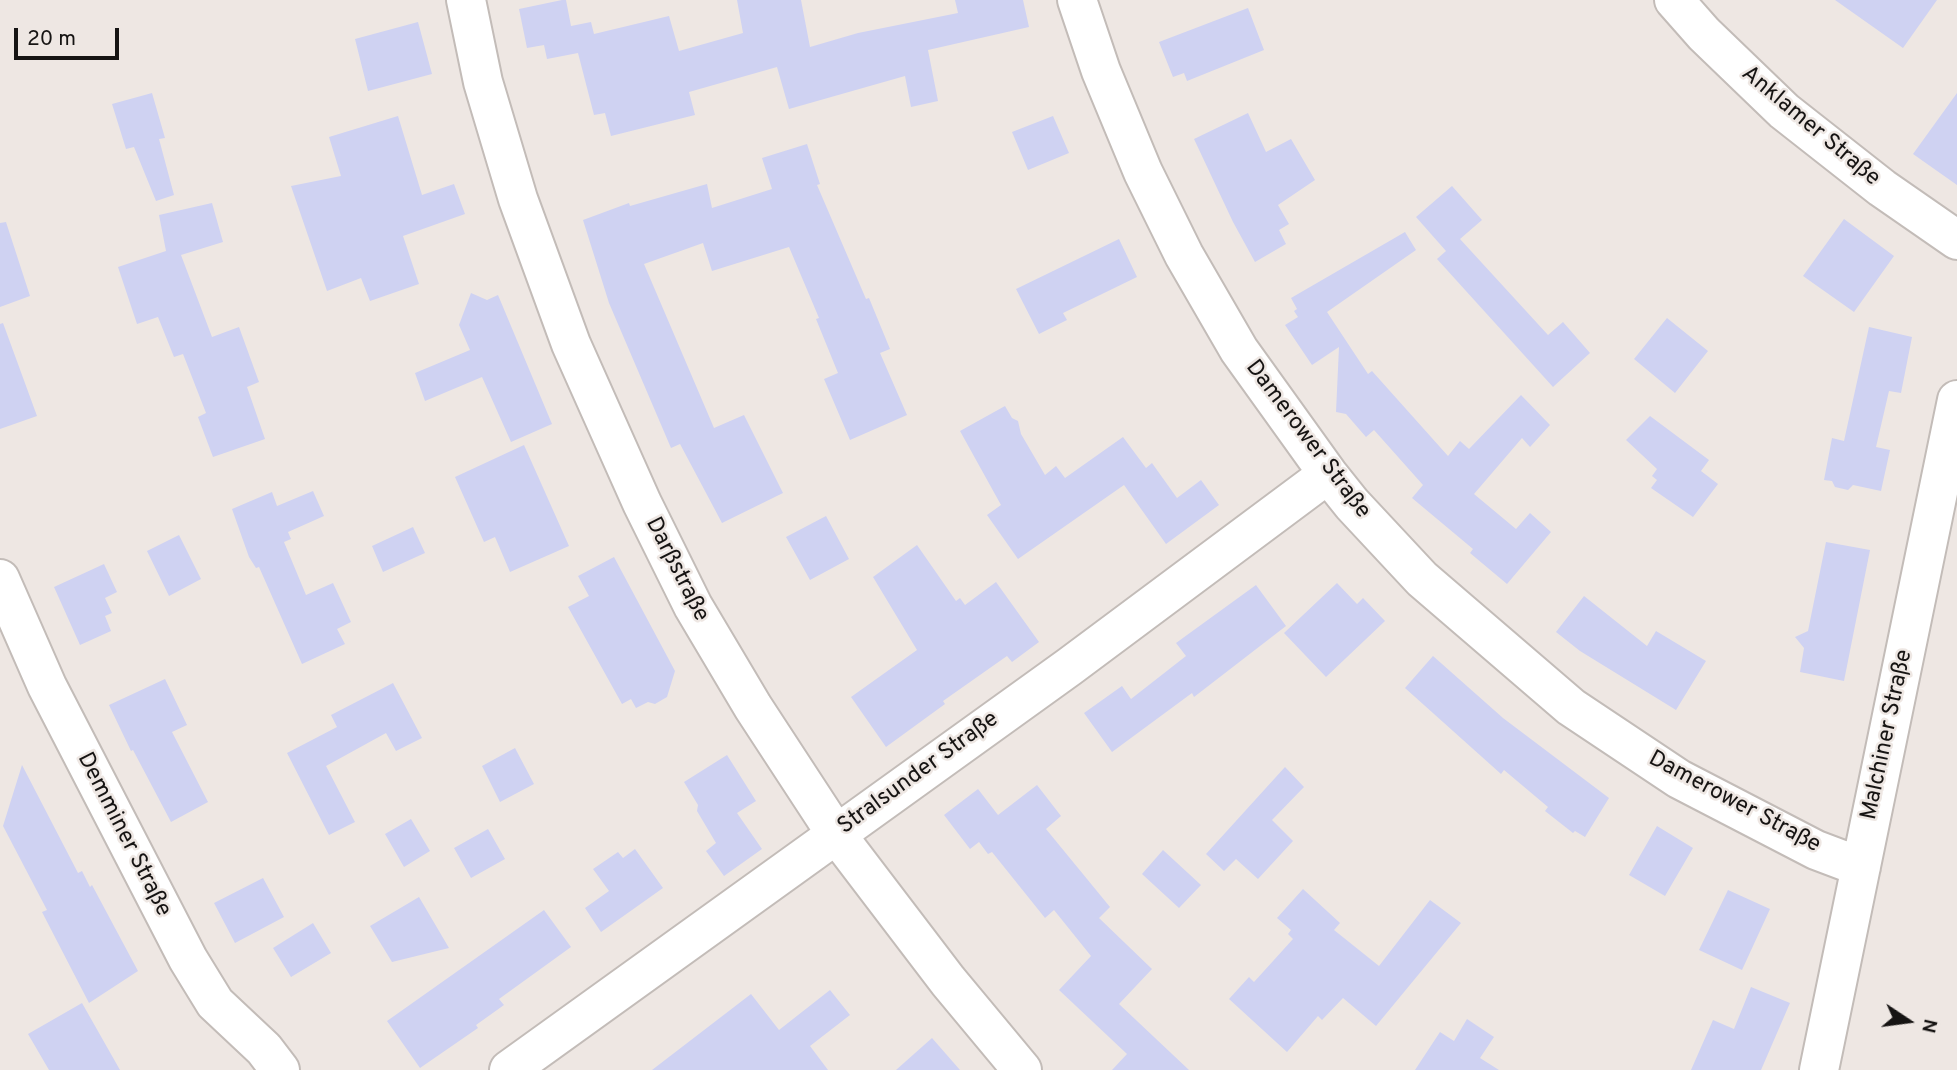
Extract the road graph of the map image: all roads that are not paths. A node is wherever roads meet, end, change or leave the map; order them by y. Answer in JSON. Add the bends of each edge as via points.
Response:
{"nodes":[{"id":1,"x":466,"y":0,"type":"edge"},
{"id":2,"x":1077,"y":0,"type":"edge"},
{"id":3,"x":1674,"y":0,"type":"edge"},
{"id":4,"x":1957,"y":240,"type":"edge"},
{"id":5,"x":1957,"y":400,"type":"edge"},
{"id":6,"x":1328,"y":474,"type":"junction"},
{"id":7,"x":0,"y":579,"type":"edge"},
{"id":8,"x":836,"y":834,"type":"junction"},
{"id":9,"x":1861,"y":867,"type":"junction"},
{"id":10,"x":280,"y":1070,"type":"edge"},
{"id":11,"x":509,"y":1070,"type":"edge"},
{"id":12,"x":1022,"y":1070,"type":"edge"},
{"id":13,"x":1819,"y":1070,"type":"edge"}],
"edges":[{"from":1,"to":8,"type":"street","name":"Darßstraße","via":[[483,82],[518,199],[591,390],[693,606]]},
{"from":2,"to":6,"type":"street","name":"Damerower Straße","via":[[1143,172],[1184,255],[1239,349]]},
{"from":3,"to":4,"type":"street","name":"Anklamer Straße","via":[[1784,111]]},
{"from":5,"to":9,"type":"street","name":"Malchiner Straße"},
{"from":6,"to":8,"type":"street","name":"Stralsunder Straße"},
{"from":6,"to":9,"type":"street","name":"Damerower Straße","via":[[1422,579],[1571,707],[1679,779],[1816,850]]},
{"from":7,"to":10,"type":"street","name":"Demminer Straße","via":[[47,686],[188,959],[215,1003]]},
{"from":8,"to":11,"type":"street","name":"Stralsunder Straße"},
{"from":8,"to":12,"type":"street","name":"Darßstraße"},
{"from":9,"to":13,"type":"street","name":"Malchiner Straße"}]}
